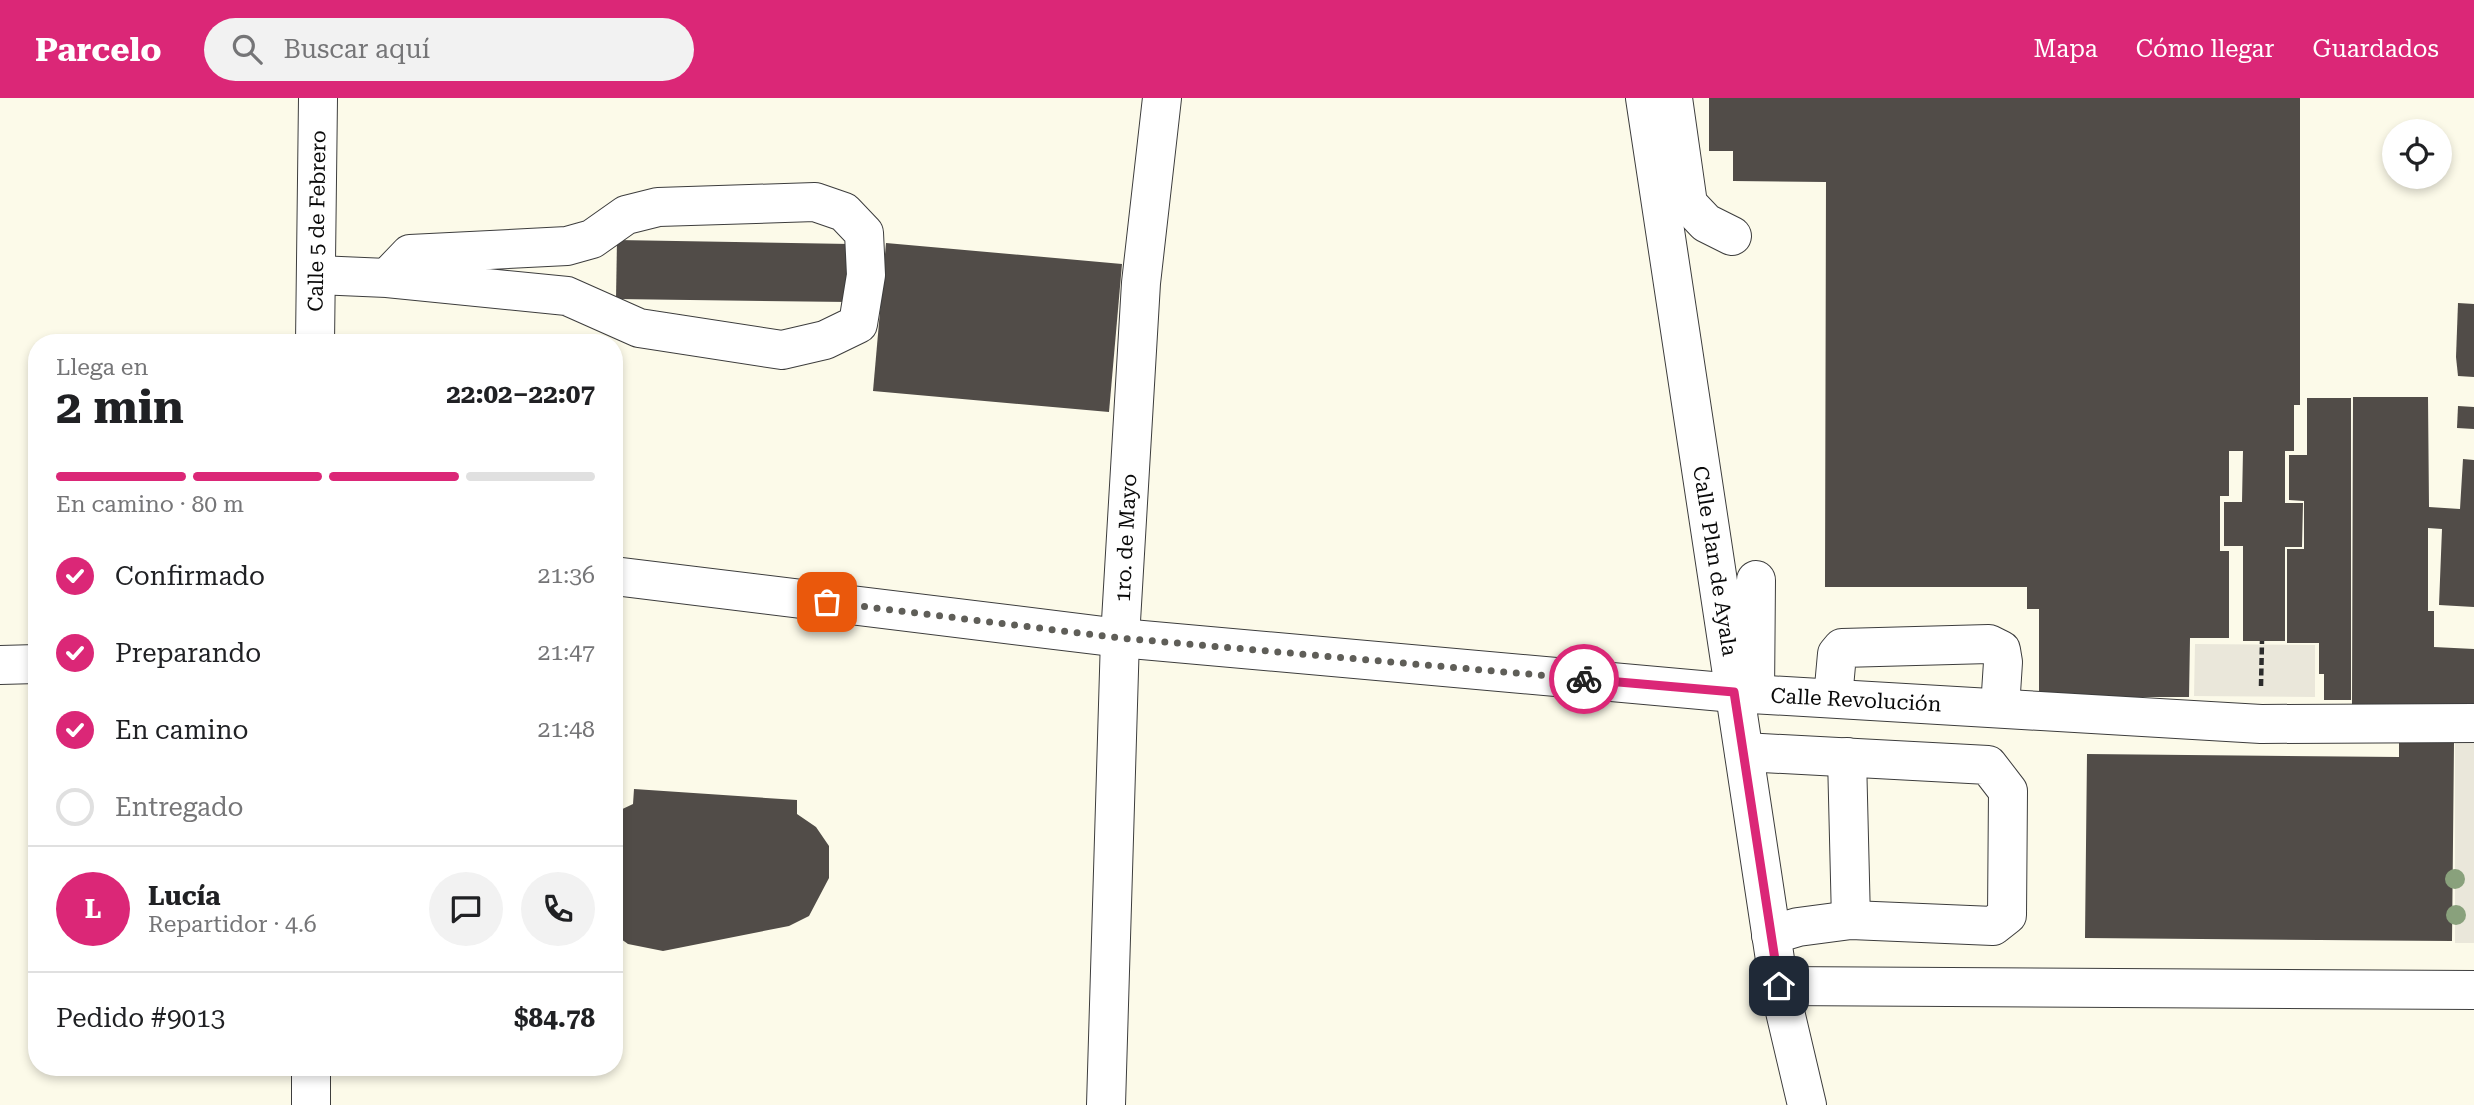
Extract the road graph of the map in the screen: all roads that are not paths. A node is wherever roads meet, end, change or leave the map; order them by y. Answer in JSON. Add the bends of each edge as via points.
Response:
{"nodes":[{"id":1,"x":318,"y":98,"type":"edge"},
{"id":2,"x":1162,"y":98,"type":"edge"},
{"id":3,"x":1645,"y":98,"type":"edge"},
{"id":4,"x":1673,"y":98,"type":"edge"},
{"id":5,"x":1732,"y":236,"type":"dead end"},
{"id":6,"x":317,"y":275,"type":"junction"},
{"id":7,"x":387,"y":278,"type":"junction"},
{"id":8,"x":315,"y":334,"type":"edge"},
{"id":9,"x":623,"y":577,"type":"edge"},
{"id":10,"x":1756,"y":580,"type":"dead end"},
{"id":11,"x":1120,"y":638,"type":"junction"},
{"id":12,"x":28,"y":664,"type":"edge"},
{"id":13,"x":0,"y":665,"type":"edge"},
{"id":14,"x":1745,"y":693,"type":"junction"},
{"id":15,"x":1833,"y":698,"type":"junction"},
{"id":16,"x":2000,"y":708,"type":"junction"},
{"id":17,"x":2474,"y":723,"type":"edge"},
{"id":18,"x":1744,"y":752,"type":"junction"},
{"id":19,"x":1847,"y":757,"type":"junction"},
{"id":20,"x":1851,"y":920,"type":"junction"},
{"id":21,"x":1771,"y":935,"type":"junction"},
{"id":22,"x":1779,"y":986,"type":"junction"},
{"id":23,"x":2474,"y":990,"type":"edge"},
{"id":24,"x":311,"y":1076,"type":"edge"},
{"id":25,"x":311,"y":1105,"type":"edge"},
{"id":26,"x":1107,"y":1105,"type":"edge"},
{"id":27,"x":1807,"y":1105,"type":"edge"}],
"edges":[{"from":1,"to":6,"type":"street","name":"Calle 5 de Febrero"},
{"from":2,"to":11,"type":"street","name":"1ro. de Mayo","via":[[1141,283]]},
{"from":3,"to":14,"type":"street","name":"Calle Plan de Ayala"},
{"from":4,"to":5,"type":"street","via":[[1688,204],[1706,223]]},
{"from":6,"to":7,"type":"street"},
{"from":6,"to":8,"type":"street","name":"Calle 5 de Febrero"},
{"from":7,"to":7,"type":"street","via":[[410,254],[567,246],[592,239],[626,215],[658,207],[815,202],[844,212],[864,233],[866,275],[858,324],[825,340],[782,350],[639,328],[567,296]]},
{"from":9,"to":11,"type":"street","name":"Calle Revolución"},
{"from":10,"to":14,"type":"street"},
{"from":11,"to":14,"type":"street","name":"Calle Revolución"},
{"from":11,"to":26,"type":"street","name":"1ro. de Mayo"},
{"from":12,"to":13,"type":"street"},
{"from":14,"to":15,"type":"street","name":"Calle Revolución"},
{"from":14,"to":18,"type":"street","name":"Calle Plan de Ayala"},
{"from":15,"to":16,"type":"street","name":"Calle Revolución"},
{"from":15,"to":16,"type":"street","via":[[1842,648],[1989,644],[2001,650]]},
{"from":16,"to":17,"type":"street","name":"Calle Revolución","via":[[2261,724]]},
{"from":18,"to":19,"type":"street"},
{"from":18,"to":21,"type":"street","name":"Calle Plan de Ayala"},
{"from":19,"to":20,"type":"street"},
{"from":19,"to":20,"type":"street","via":[[1989,765],[2008,791],[2007,915],[1993,926]]},
{"from":20,"to":21,"type":"street"},
{"from":21,"to":22,"type":"street","name":"Calle Plan de Ayala"},
{"from":22,"to":23,"type":"street"},
{"from":22,"to":27,"type":"street","name":"Calle Plan de Ayala"},
{"from":24,"to":25,"type":"street"}]}
